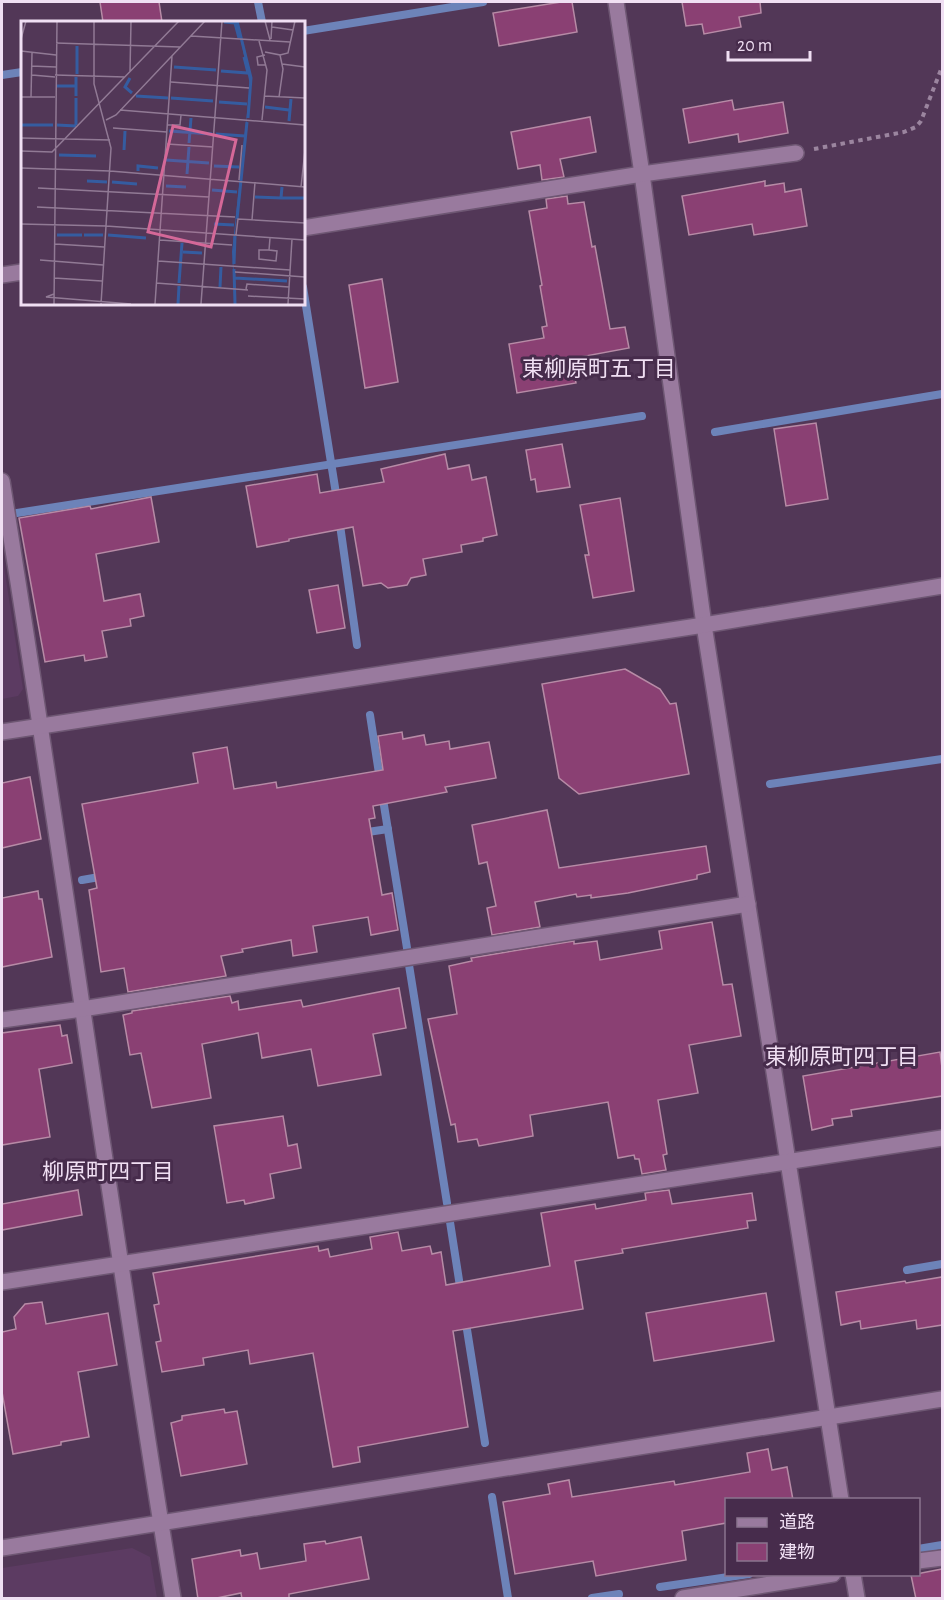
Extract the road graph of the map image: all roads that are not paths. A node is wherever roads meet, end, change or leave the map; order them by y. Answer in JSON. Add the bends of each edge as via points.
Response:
{"nodes":[{"id":1,"x":616,"y":2,"type":"edge"},
{"id":2,"x":796,"y":153,"type":"road end"},
{"id":3,"x":642,"y":174,"type":"junction"},
{"id":4,"x":304,"y":228,"type":"edge"},
{"id":5,"x":21,"y":272,"type":"edge"},
{"id":6,"x":2,"y":275,"type":"edge"},
{"id":7,"x":2,"y":481,"type":"edge"},
{"id":8,"x":942,"y":586,"type":"edge"},
{"id":9,"x":704,"y":625,"type":"junction"},
{"id":10,"x":42,"y":726,"type":"junction"},
{"id":11,"x":2,"y":732,"type":"edge"},
{"id":12,"x":748,"y":904,"type":"junction"},
{"id":13,"x":82,"y":1010,"type":"junction"},
{"id":14,"x":2,"y":1020,"type":"edge"},
{"id":15,"x":942,"y":1137,"type":"edge"},
{"id":16,"x":788,"y":1161,"type":"junction"},
{"id":17,"x":121,"y":1264,"type":"junction"},
{"id":18,"x":2,"y":1282,"type":"edge"},
{"id":19,"x":942,"y":1399,"type":"edge"},
{"id":20,"x":828,"y":1415,"type":"junction"},
{"id":21,"x":841,"y":1498,"type":"edge"},
{"id":22,"x":161,"y":1522,"type":"junction"},
{"id":23,"x":2,"y":1548,"type":"edge"},
{"id":24,"x":942,"y":1558,"type":"edge"},
{"id":25,"x":920,"y":1561,"type":"edge"},
{"id":26,"x":827,"y":1576,"type":"edge"},
{"id":27,"x":853,"y":1576,"type":"edge"},
{"id":28,"x":173,"y":1599,"type":"edge"},
{"id":29,"x":683,"y":1599,"type":"edge"},
{"id":30,"x":857,"y":1599,"type":"edge"}],
"edges":[{"from":1,"to":3,"type":"street"},
{"from":2,"to":3,"type":"street"},
{"from":3,"to":4,"type":"street"},
{"from":3,"to":9,"type":"street"},
{"from":5,"to":6,"type":"street"},
{"from":7,"to":10,"type":"street"},
{"from":8,"to":9,"type":"street"},
{"from":9,"to":10,"type":"street"},
{"from":9,"to":12,"type":"street"},
{"from":10,"to":11,"type":"street"},
{"from":10,"to":13,"type":"street"},
{"from":12,"to":13,"type":"street"},
{"from":12,"to":16,"type":"street"},
{"from":13,"to":14,"type":"street"},
{"from":13,"to":17,"type":"street"},
{"from":15,"to":16,"type":"street"},
{"from":16,"to":17,"type":"street"},
{"from":16,"to":20,"type":"street"},
{"from":17,"to":18,"type":"street"},
{"from":17,"to":22,"type":"street"},
{"from":19,"to":20,"type":"street"},
{"from":20,"to":21,"type":"street"},
{"from":20,"to":22,"type":"street"},
{"from":22,"to":23,"type":"street"},
{"from":22,"to":28,"type":"street"},
{"from":24,"to":25,"type":"street"},
{"from":26,"to":29,"type":"street"},
{"from":27,"to":30,"type":"street"}]}
